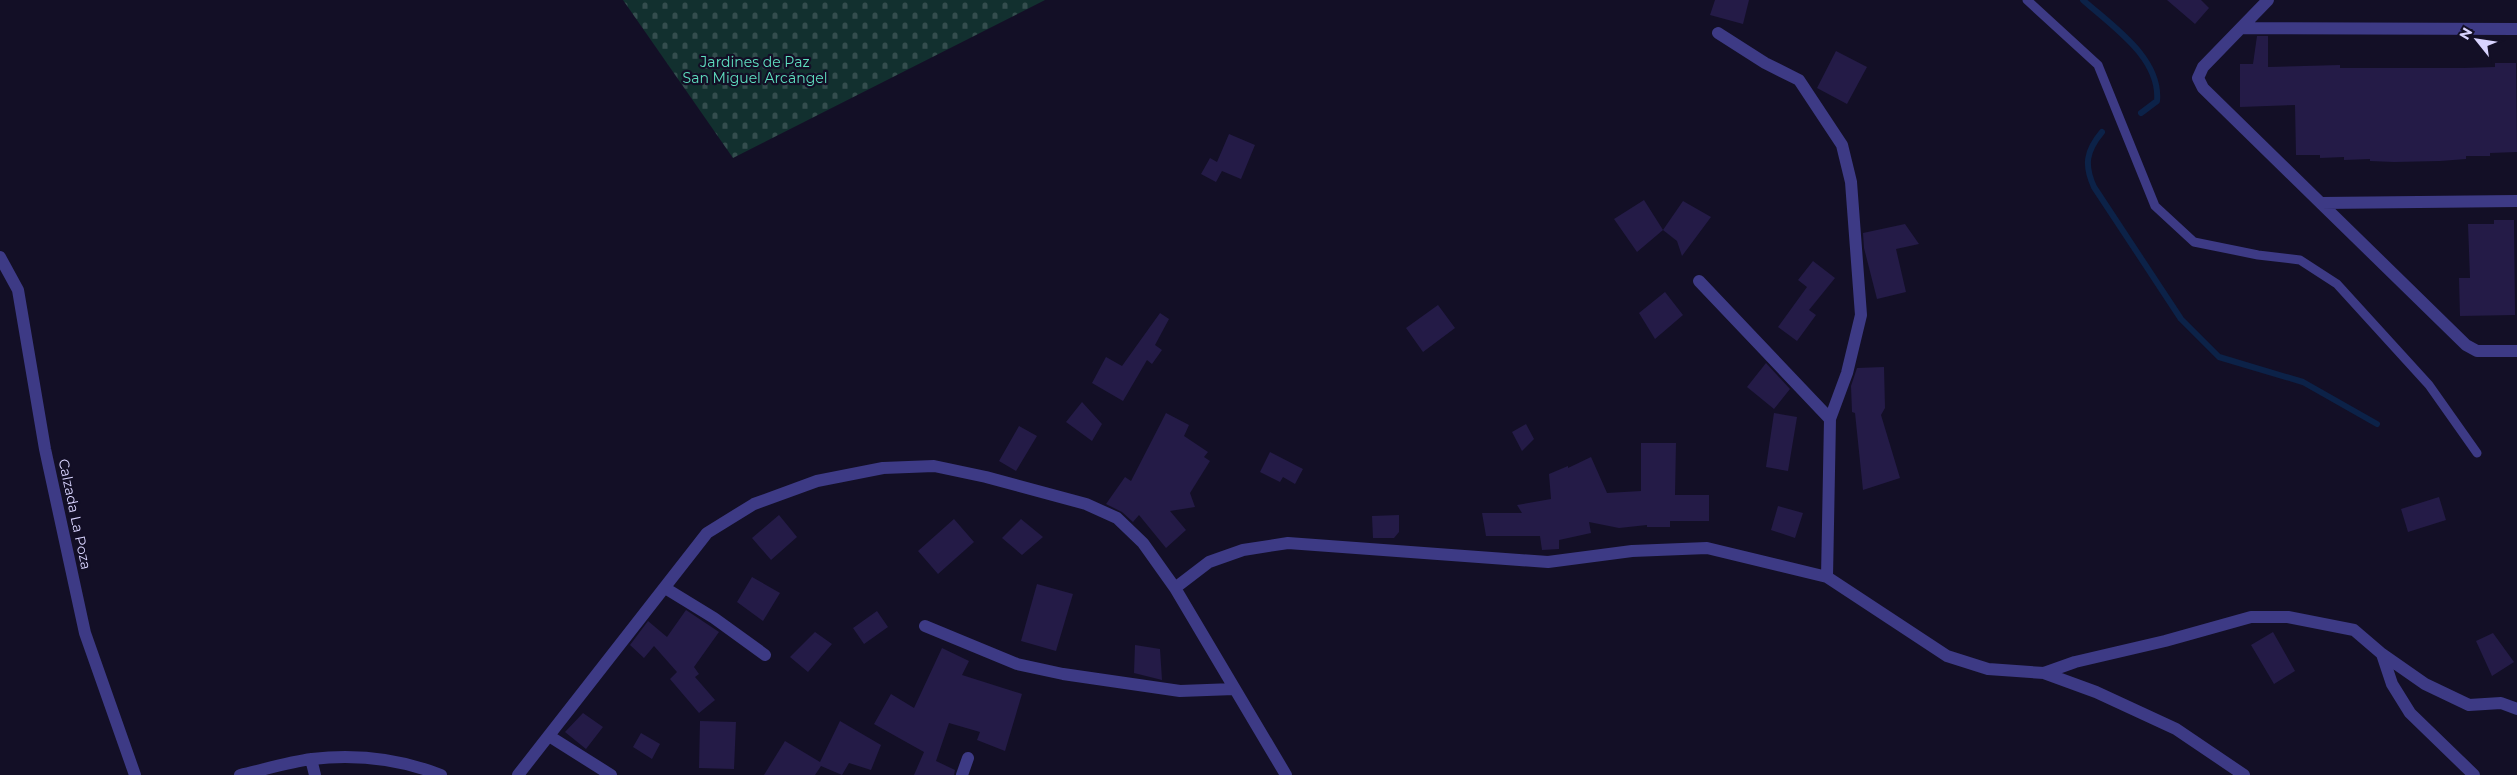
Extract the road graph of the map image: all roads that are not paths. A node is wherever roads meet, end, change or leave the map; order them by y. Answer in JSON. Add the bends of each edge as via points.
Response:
{"nodes":[{"id":1,"x":2027,"y":0,"type":"edge"},
{"id":2,"x":2268,"y":0,"type":"edge"},
{"id":3,"x":2241,"y":28,"type":"junction"},
{"id":4,"x":2517,"y":29,"type":"edge"},
{"id":5,"x":1718,"y":33,"type":"dead end"},
{"id":6,"x":2517,"y":200,"type":"edge"},
{"id":7,"x":2321,"y":203,"type":"junction"},
{"id":8,"x":0,"y":258,"type":"edge"},
{"id":9,"x":1699,"y":281,"type":"dead end"},
{"id":10,"x":2517,"y":351,"type":"edge"},
{"id":11,"x":1830,"y":419,"type":"junction"},
{"id":12,"x":2477,"y":453,"type":"dead end"},
{"id":13,"x":1827,"y":577,"type":"junction"},
{"id":14,"x":665,"y":588,"type":"junction"},
{"id":15,"x":1175,"y":588,"type":"junction"},
{"id":16,"x":925,"y":626,"type":"dead end"},
{"id":17,"x":2382,"y":654,"type":"junction"},
{"id":18,"x":765,"y":655,"type":"dead end"},
{"id":19,"x":2044,"y":673,"type":"junction"},
{"id":20,"x":1234,"y":688,"type":"junction"},
{"id":21,"x":2517,"y":709,"type":"edge"},
{"id":22,"x":549,"y":736,"type":"junction"},
{"id":23,"x":968,"y":758,"type":"dead end"},
{"id":24,"x":311,"y":759,"type":"junction"},
{"id":25,"x":135,"y":775,"type":"edge"},
{"id":26,"x":240,"y":775,"type":"edge"},
{"id":27,"x":315,"y":775,"type":"edge"},
{"id":28,"x":441,"y":775,"type":"edge"},
{"id":29,"x":518,"y":775,"type":"edge"},
{"id":30,"x":611,"y":775,"type":"edge"},
{"id":31,"x":962,"y":775,"type":"edge"},
{"id":32,"x":1286,"y":775,"type":"edge"},
{"id":33,"x":2244,"y":775,"type":"edge"},
{"id":34,"x":2474,"y":775,"type":"edge"}],
"edges":[{"from":1,"to":12,"type":"lane","via":[[2098,65],[2155,206],[2194,242],[2300,260],[2336,284],[2429,385]]},
{"from":2,"to":3,"type":"street"},
{"from":3,"to":4,"type":"street"},
{"from":3,"to":7,"type":"street","via":[[2203,67],[2198,78],[2203,88]]},
{"from":5,"to":11,"type":"street","via":[[1799,80],[1842,145],[1851,182],[1860,315],[1847,373]]},
{"from":6,"to":7,"type":"street"},
{"from":7,"to":10,"type":"street","via":[[2466,345],[2478,351]]},
{"from":8,"to":25,"type":"street","name":"Calzada La Poza","via":[[18,290],[45,449],[85,633]]},
{"from":9,"to":11,"type":"street"},
{"from":11,"to":13,"type":"street"},
{"from":13,"to":15,"type":"street","via":[[1707,548],[1632,551],[1548,562],[1288,543],[1243,550],[1210,562]]},
{"from":13,"to":19,"type":"street","via":[[1947,656],[1988,669]]},
{"from":14,"to":15,"type":"street","via":[[707,533],[754,504],[827,479],[883,468],[934,466],[1086,504],[1117,518],[1143,543]]},
{"from":14,"to":18,"type":"street"},
{"from":14,"to":22,"type":"street"},
{"from":15,"to":20,"type":"street"},
{"from":16,"to":20,"type":"street","via":[[1017,664],[1063,674],[1180,691]]},
{"from":17,"to":19,"type":"street","via":[[2354,630],[2288,617],[2251,617],[2075,662]]},
{"from":17,"to":21,"type":"street","via":[[2425,684],[2469,705],[2501,704]]},
{"from":17,"to":34,"type":"street","via":[[2392,684],[2410,714]]},
{"from":19,"to":33,"type":"street","via":[[2096,692],[2176,729]]},
{"from":20,"to":32,"type":"street"},
{"from":22,"to":29,"type":"street"},
{"from":22,"to":30,"type":"street"},
{"from":23,"to":31,"type":"street"},
{"from":24,"to":26,"type":"street"},
{"from":24,"to":27,"type":"street"},
{"from":24,"to":28,"type":"street","via":[[387,759]]}]}
